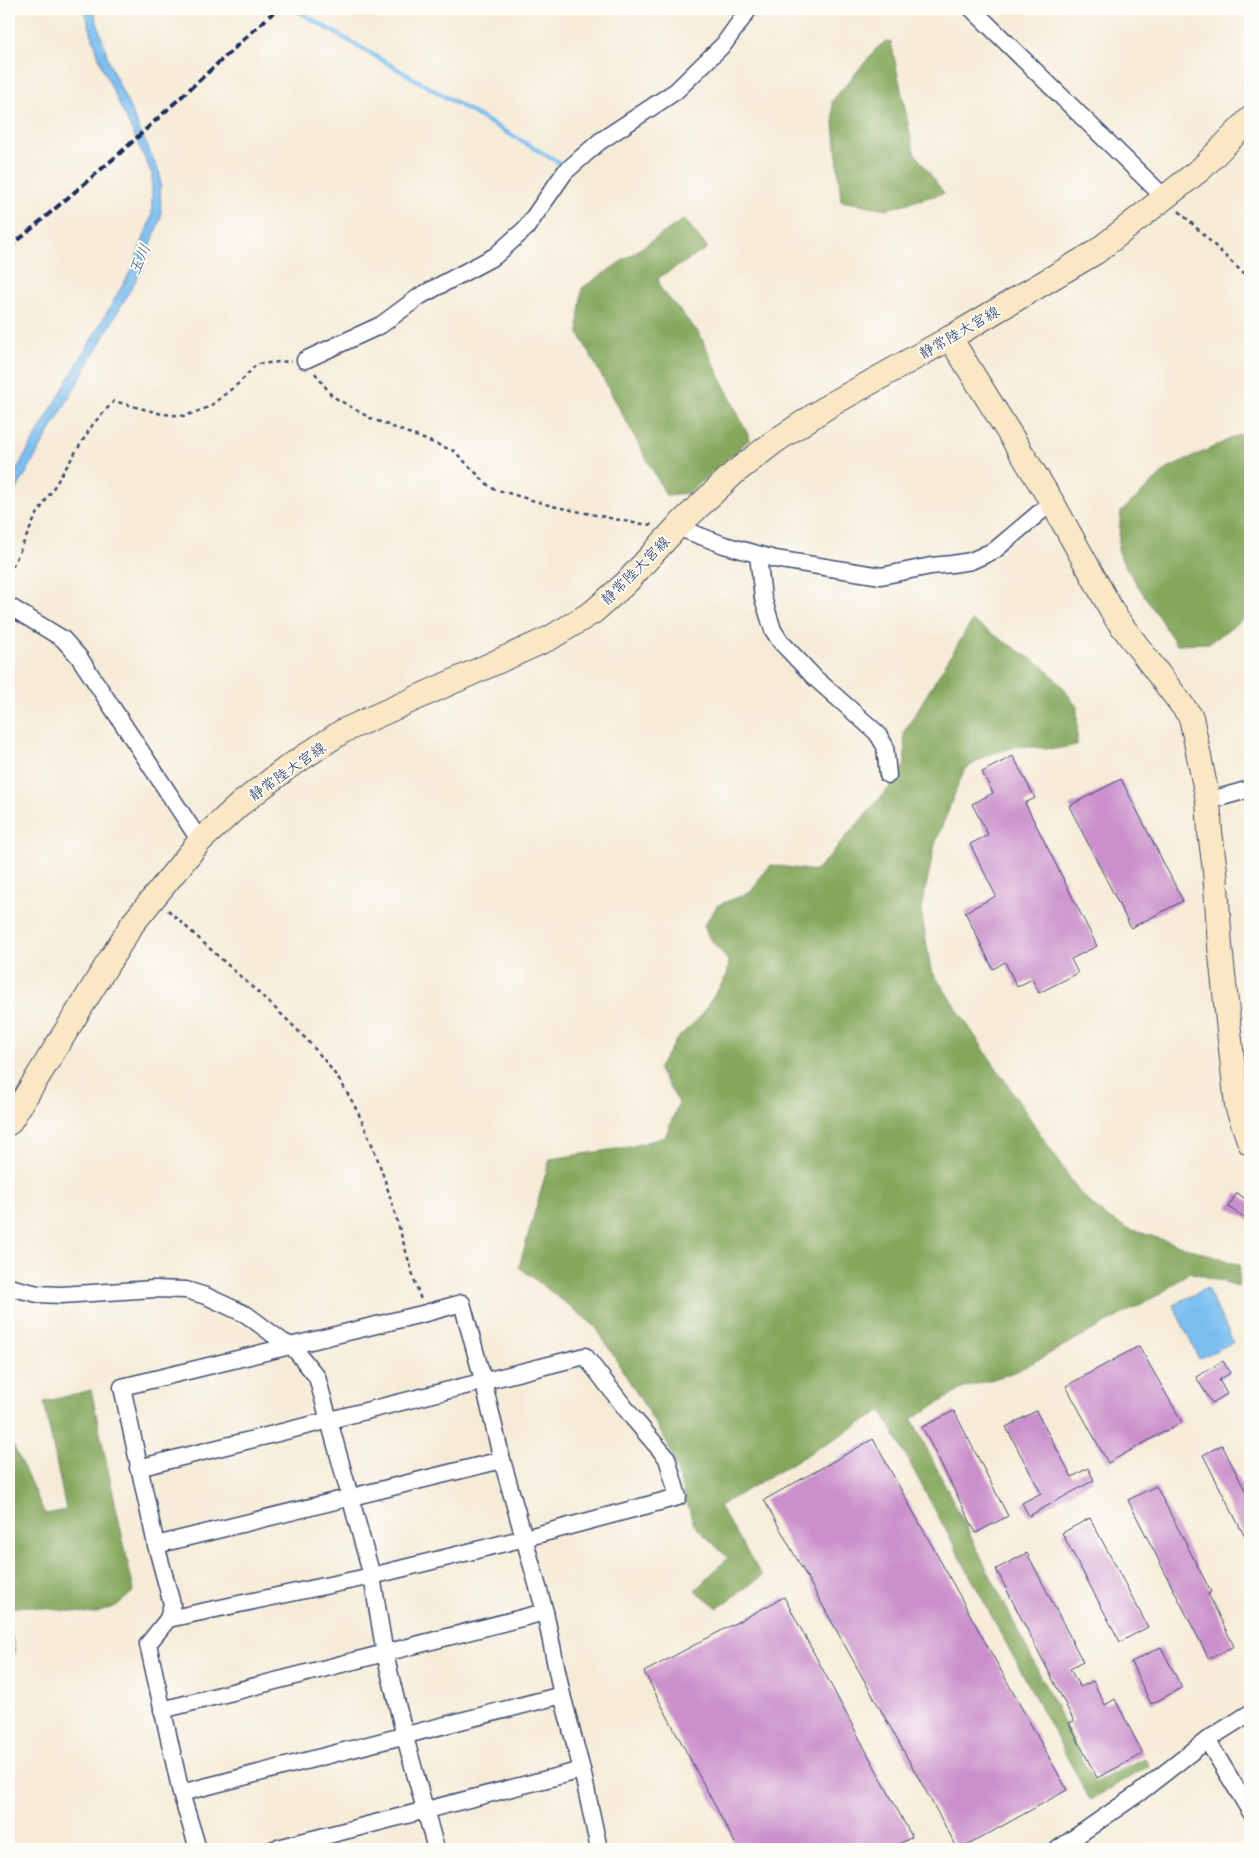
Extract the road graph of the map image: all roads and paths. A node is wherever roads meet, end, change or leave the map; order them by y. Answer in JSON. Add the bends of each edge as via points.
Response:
{"nodes":[{"id":1,"x":749,"y":9,"type":"edge"},
{"id":2,"x":972,"y":9,"type":"edge"},
{"id":3,"x":1250,"y":119,"type":"edge"},
{"id":4,"x":1164,"y":197,"type":"junction"},
{"id":5,"x":1250,"y":267,"type":"edge"},
{"id":6,"x":950,"y":338,"type":"junction"},
{"id":7,"x":305,"y":360,"type":"junction"},
{"id":8,"x":1052,"y":502,"type":"junction"},
{"id":9,"x":677,"y":528,"type":"junction"},
{"id":10,"x":758,"y":555,"type":"junction"},
{"id":11,"x":9,"y":574,"type":"edge"},
{"id":12,"x":9,"y":606,"type":"edge"},
{"id":13,"x":888,"y":775,"type":"dead end"},
{"id":14,"x":1250,"y":789,"type":"edge"},
{"id":15,"x":1208,"y":801,"type":"junction"},
{"id":16,"x":200,"y":841,"type":"junction"},
{"id":17,"x":154,"y":897,"type":"junction"},
{"id":18,"x":9,"y":1123,"type":"edge"},
{"id":19,"x":1250,"y":1143,"type":"edge"},
{"id":20,"x":9,"y":1287,"type":"edge"},
{"id":21,"x":426,"y":1313,"type":"junction"},
{"id":22,"x":292,"y":1346,"type":"junction"},
{"id":23,"x":484,"y":1380,"type":"junction"},
{"id":24,"x":330,"y":1420,"type":"junction"},
{"id":25,"x":502,"y":1460,"type":"junction"},
{"id":26,"x":138,"y":1468,"type":"junction"},
{"id":27,"x":350,"y":1498,"type":"junction"},
{"id":28,"x":525,"y":1538,"type":"junction"},
{"id":29,"x":156,"y":1545,"type":"junction"},
{"id":30,"x":372,"y":1576,"type":"junction"},
{"id":31,"x":545,"y":1612,"type":"junction"},
{"id":32,"x":168,"y":1619,"type":"junction"},
{"id":33,"x":385,"y":1654,"type":"junction"},
{"id":34,"x":562,"y":1695,"type":"junction"},
{"id":35,"x":162,"y":1710,"type":"junction"},
{"id":36,"x":1250,"y":1713,"type":"edge"},
{"id":37,"x":405,"y":1737,"type":"junction"},
{"id":38,"x":1207,"y":1740,"type":"junction"},
{"id":39,"x":582,"y":1770,"type":"junction"},
{"id":40,"x":181,"y":1794,"type":"junction"},
{"id":41,"x":1250,"y":1811,"type":"edge"},
{"id":42,"x":426,"y":1812,"type":"junction"},
{"id":43,"x":198,"y":1849,"type":"edge"},
{"id":44,"x":274,"y":1849,"type":"edge"},
{"id":45,"x":436,"y":1849,"type":"edge"},
{"id":46,"x":599,"y":1849,"type":"edge"},
{"id":47,"x":1058,"y":1849,"type":"edge"}],
"edges":[{"from":1,"to":7,"type":"street","via":[[724,44],[676,91],[599,142],[565,172],[526,228],[495,256],[420,296],[381,325]]},
{"from":2,"to":4,"type":"street"},
{"from":3,"to":4,"type":"main road","name":"静常陸大宮線","via":[[1202,168]]},
{"from":4,"to":5,"type":"path","via":[[1243,273]]},
{"from":4,"to":6,"type":"main road","name":"静常陸大宮線","via":[[1096,252]]},
{"from":6,"to":8,"type":"main road"},
{"from":6,"to":9,"type":"main road","name":"静常陸大宮線","via":[[830,405],[774,442],[734,474]]},
{"from":7,"to":9,"type":"path","via":[[332,396],[370,418],[454,451],[491,488],[552,506],[634,523]]},
{"from":7,"to":11,"type":"path","via":[[257,364],[209,407],[185,416],[162,414],[114,401],[93,424],[36,516]]},
{"from":8,"to":10,"type":"street","via":[[995,550],[971,561],[881,576]]},
{"from":8,"to":15,"type":"main road","via":[[1116,618],[1191,717]]},
{"from":9,"to":10,"type":"street"},
{"from":9,"to":16,"type":"main road","name":"静常陸大宮線","via":[[626,583],[593,612],[550,638],[343,731],[239,804]]},
{"from":10,"to":13,"type":"street","via":[[763,598],[780,641],[815,678],[878,733],[885,746]]},
{"from":12,"to":16,"type":"street","via":[[63,639],[79,657]]},
{"from":14,"to":15,"type":"street"},
{"from":15,"to":19,"type":"main road","via":[[1237,1106]]},
{"from":16,"to":17,"type":"main road","name":"静常陸大宮線"},
{"from":17,"to":18,"type":"main road","name":"静常陸大宮線","via":[[106,965]]},
{"from":17,"to":21,"type":"path","via":[[322,1055],[353,1103],[382,1171]]},
{"from":20,"to":22,"type":"street","via":[[38,1294],[61,1295],[186,1290],[248,1314]]},
{"from":21,"to":22,"type":"street"},
{"from":21,"to":23,"type":"street","via":[[462,1303]]},
{"from":22,"to":24,"type":"street","via":[[317,1377]]},
{"from":22,"to":26,"type":"street","via":[[122,1387]]},
{"from":23,"to":24,"type":"street"},
{"from":23,"to":25,"type":"street"},
{"from":23,"to":28,"type":"street","via":[[585,1356],[667,1458],[678,1497]]},
{"from":24,"to":26,"type":"street"},
{"from":24,"to":27,"type":"street"},
{"from":25,"to":27,"type":"street"},
{"from":25,"to":28,"type":"street"},
{"from":26,"to":29,"type":"street"},
{"from":27,"to":29,"type":"street"},
{"from":27,"to":30,"type":"street"},
{"from":28,"to":30,"type":"street"},
{"from":28,"to":31,"type":"street"},
{"from":29,"to":32,"type":"street","via":[[172,1604]]},
{"from":30,"to":32,"type":"street"},
{"from":30,"to":33,"type":"street"},
{"from":31,"to":33,"type":"street"},
{"from":31,"to":34,"type":"street"},
{"from":32,"to":35,"type":"street","via":[[148,1644]]},
{"from":33,"to":35,"type":"street"},
{"from":33,"to":37,"type":"street"},
{"from":34,"to":37,"type":"street"},
{"from":34,"to":39,"type":"street"},
{"from":35,"to":40,"type":"street"},
{"from":36,"to":38,"type":"street"},
{"from":37,"to":40,"type":"street"},
{"from":37,"to":42,"type":"street"},
{"from":38,"to":41,"type":"street"},
{"from":38,"to":47,"type":"street","via":[[1139,1793]]},
{"from":39,"to":42,"type":"street"},
{"from":39,"to":46,"type":"street"},
{"from":40,"to":43,"type":"street"},
{"from":42,"to":44,"type":"street"},
{"from":42,"to":45,"type":"street"}]}
